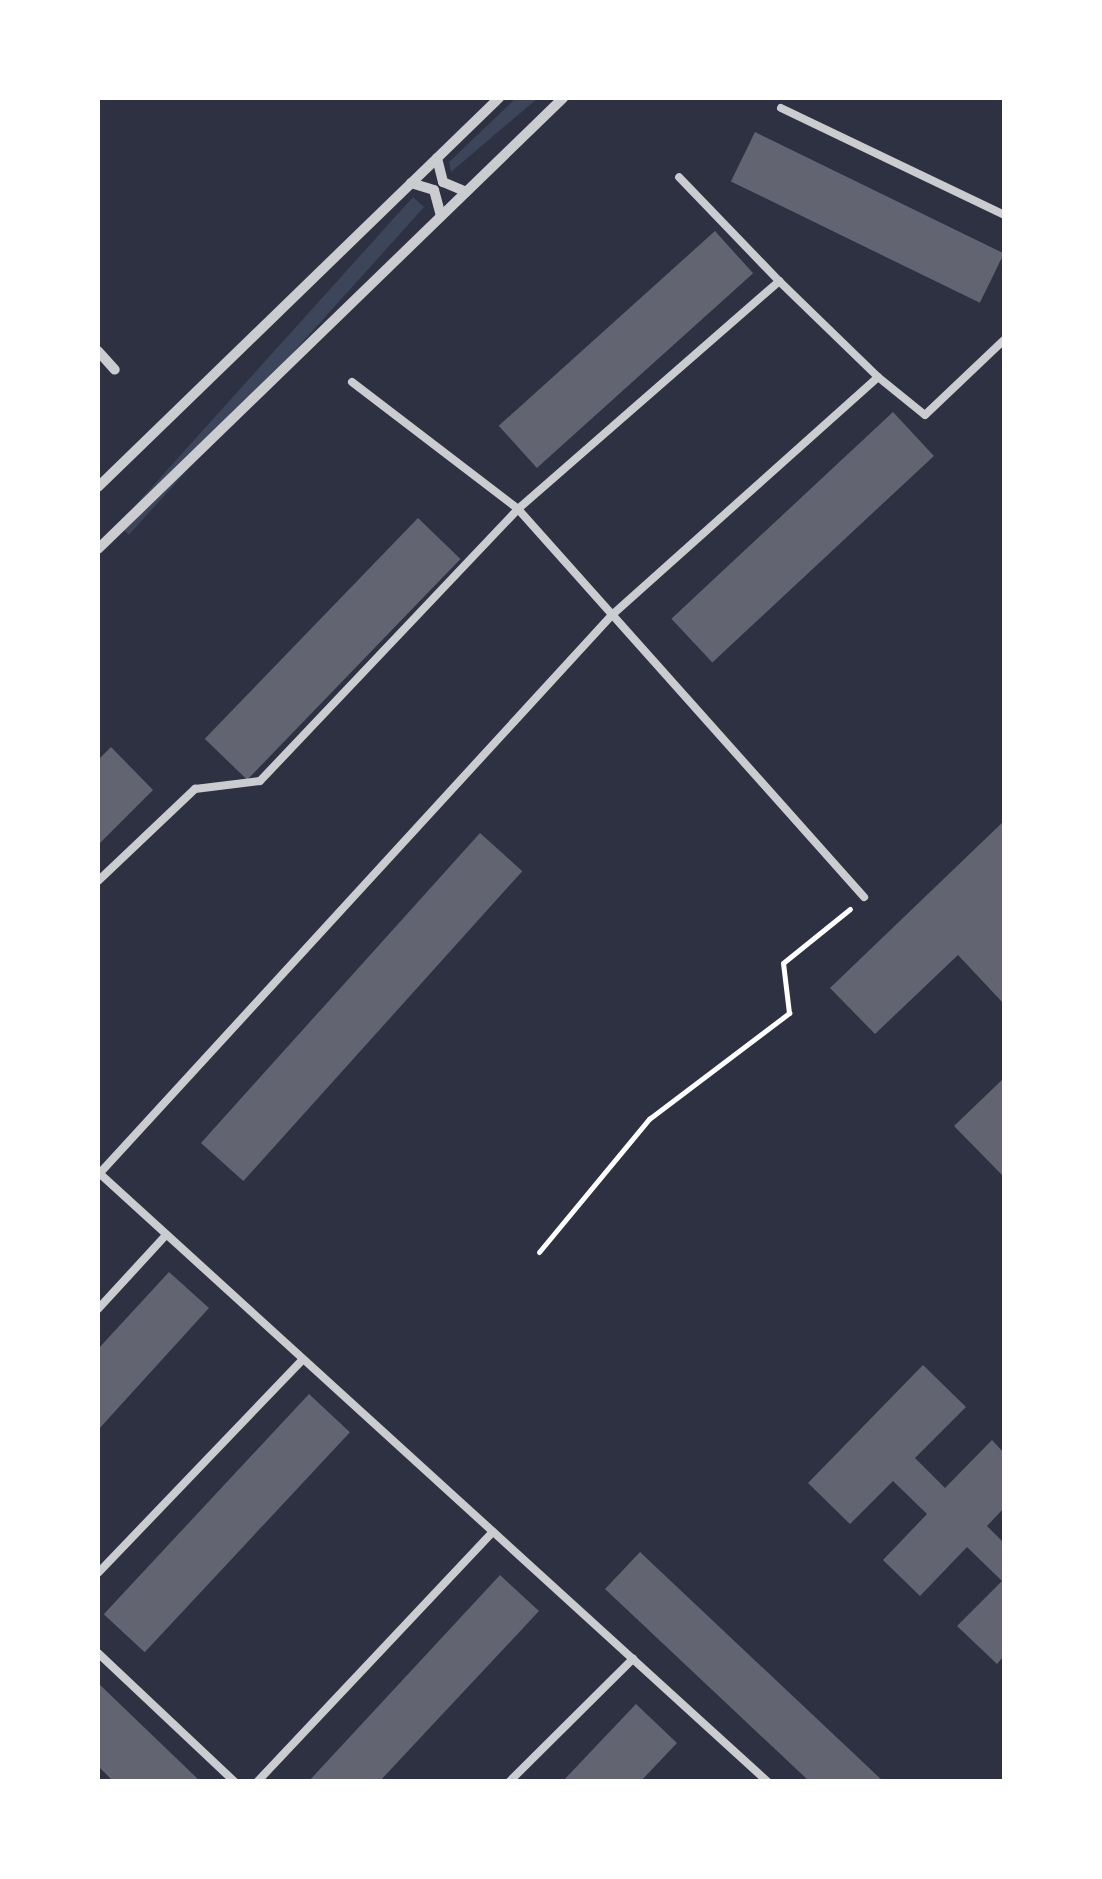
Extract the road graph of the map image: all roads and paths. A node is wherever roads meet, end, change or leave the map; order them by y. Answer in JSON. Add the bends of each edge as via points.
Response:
{"nodes":[{"id":1,"x":499,"y":98,"type":"edge"},
{"id":2,"x":563,"y":98,"type":"edge"},
{"id":3,"x":781,"y":108,"type":"dead end"},
{"id":4,"x":437,"y":158,"type":"junction"},
{"id":5,"x":679,"y":178,"type":"dead end"},
{"id":6,"x":411,"y":183,"type":"junction"},
{"id":7,"x":466,"y":192,"type":"junction"},
{"id":8,"x":1004,"y":215,"type":"edge"},
{"id":9,"x":441,"y":216,"type":"junction"},
{"id":10,"x":779,"y":281,"type":"junction"},
{"id":11,"x":1004,"y":340,"type":"edge"},
{"id":12,"x":98,"y":351,"type":"edge"},
{"id":13,"x":115,"y":370,"type":"dead end"},
{"id":14,"x":878,"y":377,"type":"junction"},
{"id":15,"x":352,"y":382,"type":"dead end"},
{"id":16,"x":98,"y":487,"type":"edge"},
{"id":17,"x":518,"y":509,"type":"junction"},
{"id":18,"x":98,"y":549,"type":"edge"},
{"id":19,"x":612,"y":615,"type":"junction"},
{"id":20,"x":98,"y":881,"type":"edge"},
{"id":21,"x":864,"y":898,"type":"joint"},
{"id":22,"x":98,"y":1173,"type":"edge"},
{"id":23,"x":166,"y":1235,"type":"junction"},
{"id":24,"x":539,"y":1252,"type":"dead end"},
{"id":25,"x":98,"y":1309,"type":"edge"},
{"id":26,"x":303,"y":1359,"type":"junction"},
{"id":27,"x":493,"y":1532,"type":"junction"},
{"id":28,"x":98,"y":1574,"type":"edge"},
{"id":29,"x":98,"y":1652,"type":"edge"},
{"id":30,"x":633,"y":1659,"type":"junction"},
{"id":31,"x":235,"y":1782,"type":"edge"},
{"id":32,"x":257,"y":1782,"type":"edge"},
{"id":33,"x":509,"y":1782,"type":"edge"},
{"id":34,"x":768,"y":1782,"type":"edge"}],
"edges":[{"from":1,"to":4,"type":"street"},
{"from":2,"to":7,"type":"street"},
{"from":3,"to":8,"type":"lane"},
{"from":4,"to":6,"type":"street"},
{"from":4,"to":7,"type":"street","via":[[443,182]]},
{"from":5,"to":10,"type":"lane"},
{"from":6,"to":9,"type":"street","via":[[434,190]]},
{"from":6,"to":16,"type":"street"},
{"from":7,"to":9,"type":"street"},
{"from":9,"to":18,"type":"street"},
{"from":10,"to":14,"type":"lane"},
{"from":10,"to":17,"type":"lane"},
{"from":11,"to":14,"type":"lane","via":[[925,415]]},
{"from":12,"to":13,"type":"street"},
{"from":14,"to":19,"type":"lane"},
{"from":15,"to":17,"type":"lane"},
{"from":17,"to":19,"type":"lane"},
{"from":17,"to":20,"type":"lane","via":[[260,781],[195,789]]},
{"from":19,"to":21,"type":"lane"},
{"from":19,"to":22,"type":"lane"},
{"from":21,"to":24,"type":"path","via":[[783,963],[789,1013],[649,1119]]},
{"from":22,"to":23,"type":"lane"},
{"from":23,"to":25,"type":"lane"},
{"from":23,"to":26,"type":"lane"},
{"from":26,"to":27,"type":"lane"},
{"from":26,"to":28,"type":"lane"},
{"from":27,"to":30,"type":"lane"},
{"from":27,"to":32,"type":"lane"},
{"from":29,"to":31,"type":"lane"},
{"from":30,"to":33,"type":"lane"},
{"from":30,"to":34,"type":"lane"}]}
